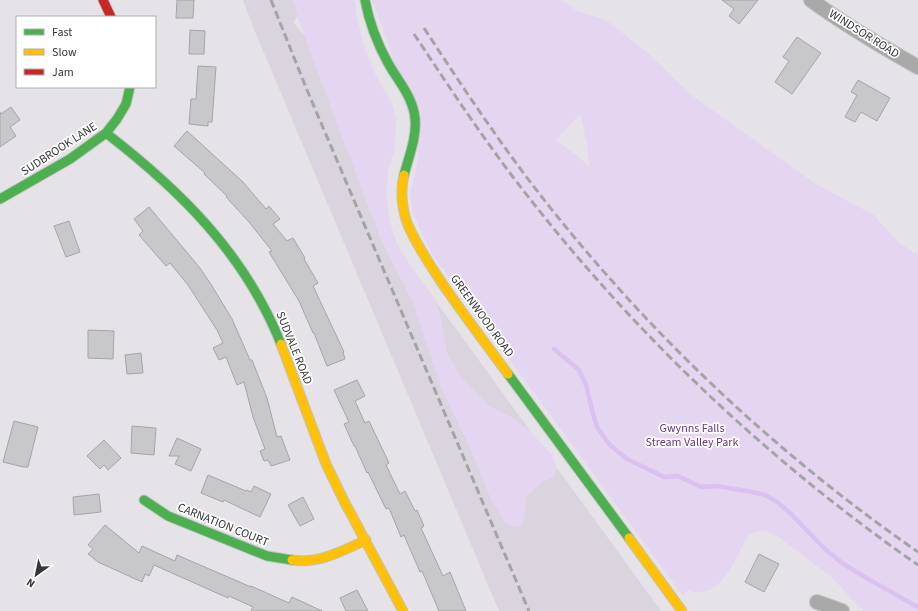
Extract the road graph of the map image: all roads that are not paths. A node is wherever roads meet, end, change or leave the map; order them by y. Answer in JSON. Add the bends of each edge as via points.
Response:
{"nodes":[{"id":1,"x":103,"y":0,"type":"edge"},
{"id":2,"x":365,"y":0,"type":"edge"},
{"id":3,"x":811,"y":0,"type":"edge"},
{"id":4,"x":111,"y":16,"type":"edge"},
{"id":5,"x":918,"y":67,"type":"edge"},
{"id":6,"x":130,"y":88,"type":"edge"},
{"id":7,"x":106,"y":133,"type":"junction"},
{"id":8,"x":0,"y":199,"type":"edge"},
{"id":9,"x":144,"y":500,"type":"dead end"},
{"id":10,"x":366,"y":540,"type":"junction"},
{"id":11,"x":817,"y":602,"type":"dead end"},
{"id":12,"x":403,"y":611,"type":"edge"},
{"id":13,"x":682,"y":611,"type":"edge"},
{"id":14,"x":842,"y":611,"type":"edge"}],
"edges":[{"from":1,"to":4,"type":"street"},
{"from":2,"to":13,"type":"street","name":"GREENWOOD ROAD","via":[[373,32],[409,96],[414,110],[416,122],[401,195],[413,235],[451,296]]},
{"from":3,"to":5,"type":"street","name":"WINDSOR ROAD","via":[[842,22]]},
{"from":6,"to":7,"type":"street","name":"SUDBROOK LANE","via":[[126,104]]},
{"from":7,"to":8,"type":"street","name":"SUDBROOK LANE","via":[[70,159]]},
{"from":7,"to":10,"type":"street","name":"SUDVALE ROAD","via":[[173,188],[220,240],[249,281],[289,361],[310,424],[337,490]]},
{"from":9,"to":10,"type":"street","name":"CARNATION COURT","via":[[168,516],[267,556],[298,561],[318,560]]},
{"from":10,"to":12,"type":"street","name":"SUDVALE ROAD"},
{"from":11,"to":14,"type":"street"}]}
